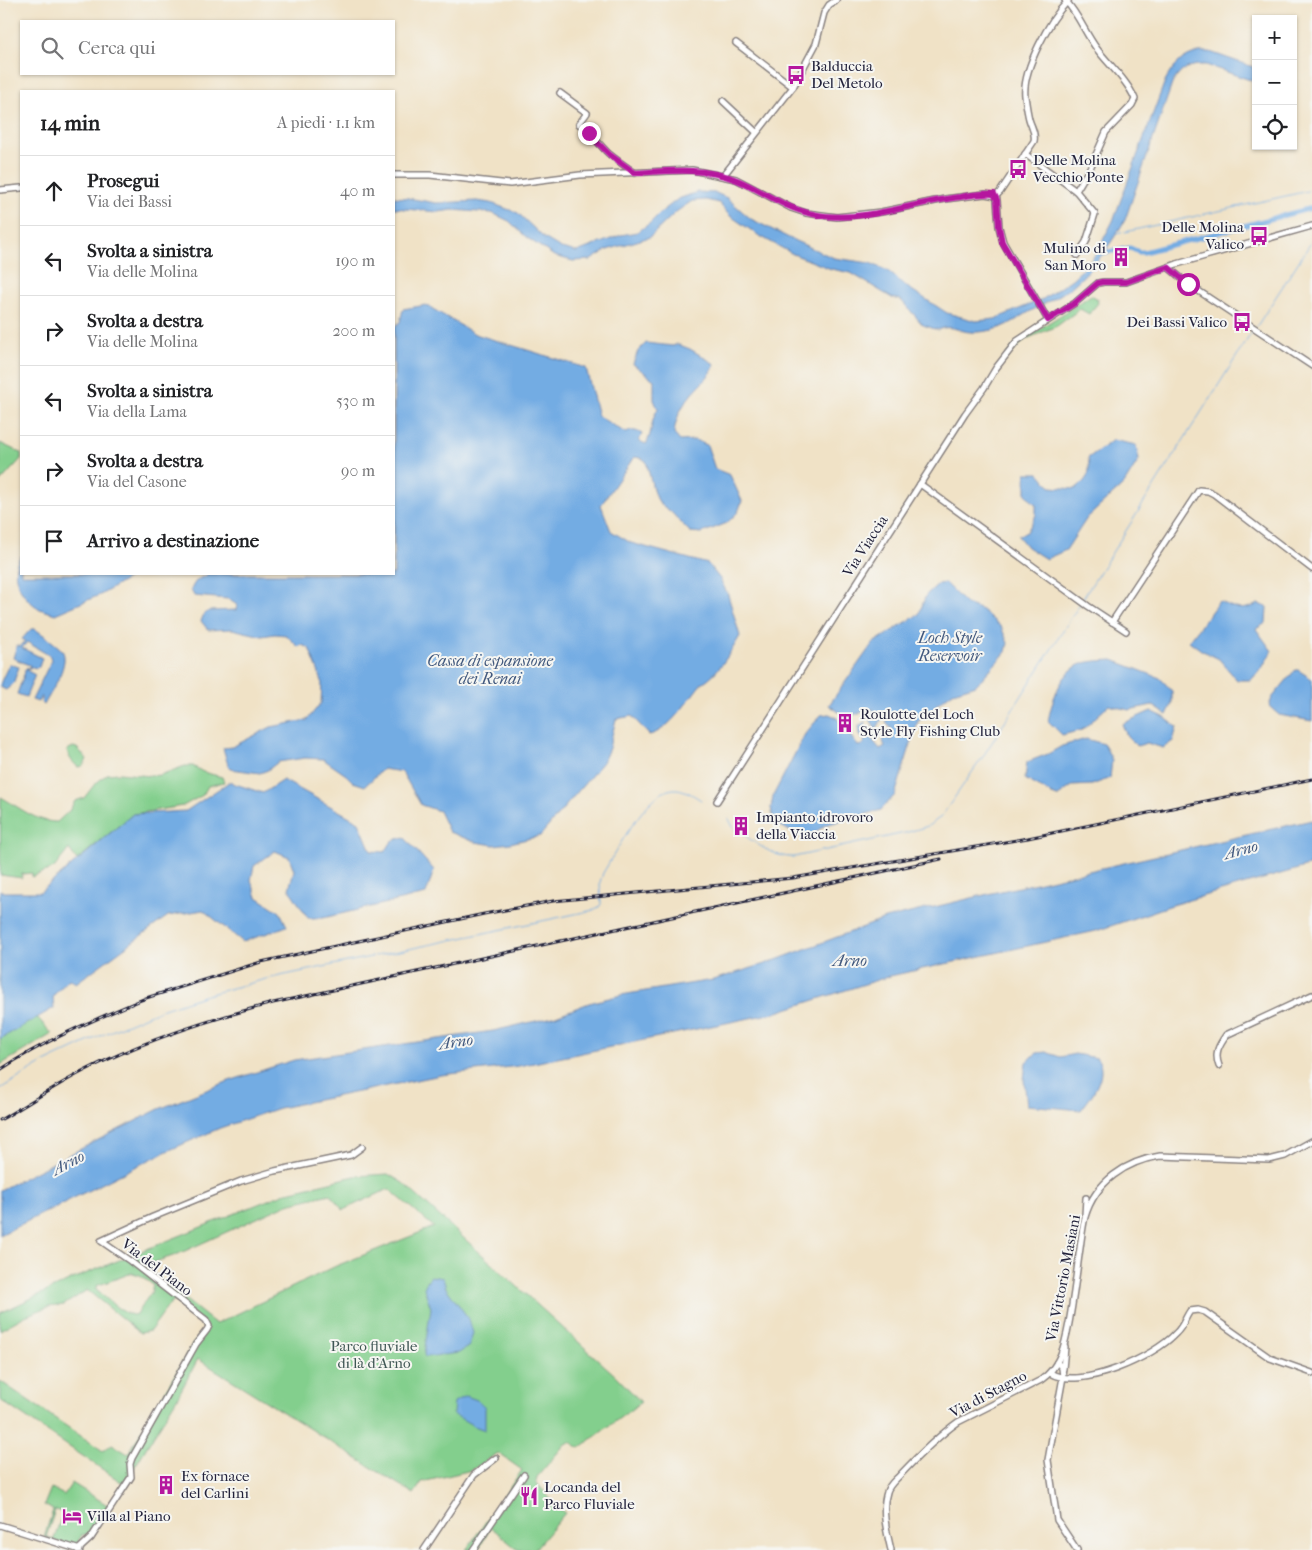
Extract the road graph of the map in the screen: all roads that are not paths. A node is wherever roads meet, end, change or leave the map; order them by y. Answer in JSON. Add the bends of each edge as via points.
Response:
{"nodes":[{"id":1,"x":824,"y":0,"type":"edge"},
{"id":2,"x":836,"y":0,"type":"edge"},
{"id":3,"x":1067,"y":1,"type":"edge"},
{"id":4,"x":829,"y":5,"type":"junction"},
{"id":5,"x":736,"y":42,"type":"dead end"},
{"id":6,"x":793,"y":87,"type":"junction"},
{"id":7,"x":560,"y":93,"type":"dead end"},
{"id":8,"x":723,"y":101,"type":"dead end"},
{"id":9,"x":756,"y":132,"type":"junction"},
{"id":10,"x":1025,"y":154,"type":"junction"},
{"id":11,"x":635,"y":173,"type":"junction"},
{"id":12,"x":395,"y":175,"type":"edge"},
{"id":13,"x":723,"y":176,"type":"junction"},
{"id":14,"x":20,"y":188,"type":"edge"},
{"id":15,"x":0,"y":190,"type":"edge"},
{"id":16,"x":1076,"y":191,"type":"junction"},
{"id":17,"x":996,"y":196,"type":"junction"},
{"id":18,"x":1312,"y":226,"type":"edge"},
{"id":19,"x":1077,"y":255,"type":"dead end"},
{"id":20,"x":1168,"y":267,"type":"junction"},
{"id":21,"x":1047,"y":318,"type":"junction"},
{"id":22,"x":1312,"y":366,"type":"edge"},
{"id":23,"x":920,"y":484,"type":"junction"},
{"id":24,"x":1312,"y":569,"type":"edge"},
{"id":25,"x":1112,"y":622,"type":"junction"},
{"id":26,"x":1126,"y":631,"type":"dead end"},
{"id":27,"x":717,"y":801,"type":"dead end"},
{"id":28,"x":1312,"y":995,"type":"edge"},
{"id":29,"x":1219,"y":1066,"type":"dead end"},
{"id":30,"x":1312,"y":1141,"type":"edge"},
{"id":31,"x":362,"y":1147,"type":"dead end"},
{"id":32,"x":1086,"y":1198,"type":"dead end"},
{"id":33,"x":1085,"y":1218,"type":"junction"},
{"id":34,"x":1066,"y":1336,"type":"junction"},
{"id":35,"x":1057,"y":1362,"type":"junction"},
{"id":36,"x":1050,"y":1373,"type":"junction"},
{"id":37,"x":1312,"y":1373,"type":"edge"},
{"id":38,"x":1063,"y":1374,"type":"junction"},
{"id":39,"x":496,"y":1458,"type":"dead end"},
{"id":40,"x":524,"y":1475,"type":"dead end"},
{"id":41,"x":0,"y":1525,"type":"edge"},
{"id":42,"x":79,"y":1550,"type":"edge"},
{"id":43,"x":424,"y":1550,"type":"edge"},
{"id":44,"x":473,"y":1550,"type":"edge"},
{"id":45,"x":891,"y":1550,"type":"edge"},
{"id":46,"x":1077,"y":1550,"type":"edge"}],
"edges":[{"from":1,"to":4,"type":"street"},
{"from":2,"to":4,"type":"street"},
{"from":3,"to":10,"type":"street","via":[[1040,42],[1026,76],[1025,92],[1034,141]]},
{"from":3,"to":16,"type":"street","via":[[1095,46],[1135,99],[1106,132]]},
{"from":4,"to":6,"type":"street","via":[[816,44]]},
{"from":5,"to":6,"type":"street"},
{"from":6,"to":9,"type":"street"},
{"from":7,"to":11,"type":"street","via":[[586,112],[578,124],[589,131],[610,155]]},
{"from":8,"to":9,"type":"street"},
{"from":9,"to":13,"type":"street"},
{"from":10,"to":16,"type":"street"},
{"from":10,"to":17,"type":"street"},
{"from":11,"to":12,"type":"street","via":[[580,174],[510,184],[430,175]]},
{"from":11,"to":13,"type":"street","via":[[692,170]]},
{"from":13,"to":17,"type":"street","via":[[791,208],[824,216],[847,217],[944,199],[985,194]]},
{"from":14,"to":15,"type":"street"},
{"from":16,"to":19,"type":"street","via":[[1095,214],[1086,242]]},
{"from":17,"to":21,"type":"street","via":[[1002,242]]},
{"from":18,"to":20,"type":"street","name":"Via Viaccia"},
{"from":20,"to":21,"type":"street","name":"Via Viaccia","via":[[1126,282],[1098,283],[1075,303]]},
{"from":20,"to":22,"type":"street","via":[[1188,284]]},
{"from":21,"to":23,"type":"street","name":"Via Viaccia","via":[[1017,340]]},
{"from":23,"to":25,"type":"street"},
{"from":23,"to":27,"type":"street","name":"Via Viaccia"},
{"from":24,"to":25,"type":"street","via":[[1214,494],[1198,490]]},
{"from":25,"to":26,"type":"street"},
{"from":28,"to":29,"type":"street","via":[[1226,1035],[1218,1047]]},
{"from":30,"to":33,"type":"street","name":"Via Vittorio Masiani","via":[[1295,1152],[1269,1160],[1160,1156],[1140,1160],[1121,1169],[1105,1183]]},
{"from":31,"to":42,"type":"street","name":"Via del Piano","via":[[351,1155],[240,1181],[101,1242],[206,1320],[209,1326],[132,1458],[131,1477],[91,1538]]},
{"from":32,"to":33,"type":"street"},
{"from":33,"to":34,"type":"street","name":"Via Vittorio Masiani"},
{"from":34,"to":35,"type":"street","name":"Via Vittorio Masiani"},
{"from":34,"to":38,"type":"street"},
{"from":35,"to":36,"type":"street","name":"Via di Stagno"},
{"from":35,"to":38,"type":"street","via":[[1062,1366]]},
{"from":36,"to":38,"type":"street"},
{"from":36,"to":45,"type":"street","name":"Via di Stagno","via":[[1024,1390],[958,1422],[922,1451],[891,1484],[885,1511]]},
{"from":37,"to":38,"type":"street","via":[[1270,1358],[1206,1312],[1198,1310],[1190,1311],[1177,1333],[1156,1350],[1112,1370],[1084,1378],[1075,1379]]},
{"from":38,"to":46,"type":"street","via":[[1048,1460],[1057,1520]]},
{"from":39,"to":43,"type":"street","via":[[474,1475]]},
{"from":40,"to":44,"type":"street"},
{"from":41,"to":42,"type":"street","name":"Via del Piano"}]}
